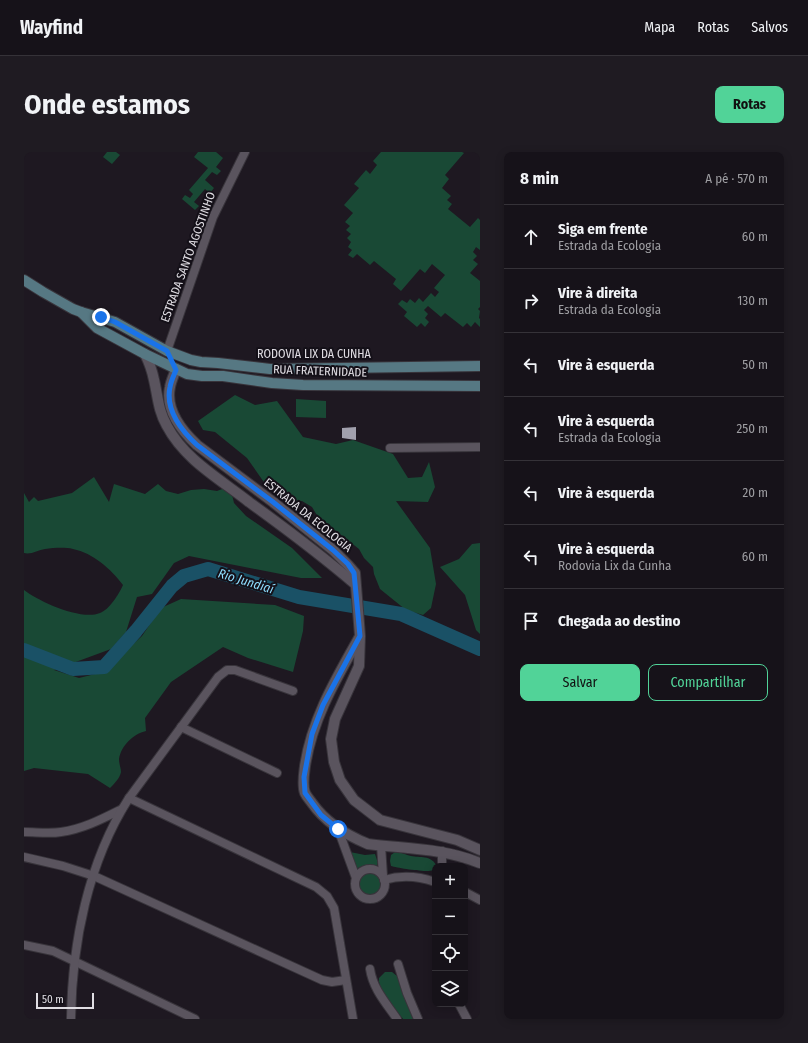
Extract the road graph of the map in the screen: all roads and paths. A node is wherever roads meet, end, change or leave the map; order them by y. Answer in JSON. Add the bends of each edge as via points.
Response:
{"nodes":[{"id":1,"x":246,"y":152,"type":"edge"},
{"id":2,"x":24,"y":280,"type":"edge"},
{"id":3,"x":81,"y":312,"type":"junction"},
{"id":4,"x":167,"y":351,"type":"junction"},
{"id":5,"x":145,"y":354,"type":"junction"},
{"id":6,"x":480,"y":366,"type":"edge"},
{"id":7,"x":176,"y":370,"type":"junction"},
{"id":8,"x":480,"y":386,"type":"edge"},
{"id":9,"x":480,"y":447,"type":"edge"},
{"id":10,"x":390,"y":448,"type":"dead end"},
{"id":11,"x":355,"y":584,"type":"junction"},
{"id":12,"x":360,"y":636,"type":"junction"},
{"id":13,"x":293,"y":691,"type":"dead end"},
{"id":14,"x":181,"y":727,"type":"junction"},
{"id":15,"x":277,"y":773,"type":"dead end"},
{"id":16,"x":129,"y":798,"type":"junction"},
{"id":17,"x":122,"y":808,"type":"junction"},
{"id":18,"x":338,"y":829,"type":"junction"},
{"id":19,"x":24,"y":832,"type":"edge"},
{"id":20,"x":381,"y":845,"type":"junction"},
{"id":21,"x":480,"y":850,"type":"edge"},
{"id":22,"x":442,"y":851,"type":"junction"},
{"id":23,"x":24,"y":857,"type":"edge"},
{"id":24,"x":442,"y":863,"type":"edge"},
{"id":25,"x":480,"y":863,"type":"edge"},
{"id":26,"x":94,"y":876,"type":"junction"},
{"id":27,"x":356,"y":878,"type":"junction"},
{"id":28,"x":384,"y":878,"type":"junction"},
{"id":29,"x":432,"y":881,"type":"edge"},
{"id":30,"x":468,"y":894,"type":"edge"},
{"id":31,"x":480,"y":900,"type":"edge"},
{"id":32,"x":24,"y":945,"type":"edge"},
{"id":33,"x":74,"y":961,"type":"junction"},
{"id":34,"x":398,"y":964,"type":"dead end"},
{"id":35,"x":370,"y":969,"type":"dead end"},
{"id":36,"x":346,"y":980,"type":"junction"},
{"id":37,"x":460,"y":1007,"type":"edge"},
{"id":38,"x":71,"y":1019,"type":"edge"},
{"id":39,"x":195,"y":1019,"type":"edge"},
{"id":40,"x":353,"y":1019,"type":"edge"},
{"id":41,"x":398,"y":1019,"type":"edge"},
{"id":42,"x":418,"y":1019,"type":"edge"},
{"id":43,"x":466,"y":1019,"type":"edge"}],
"edges":[{"from":1,"to":4,"type":"street","name":"ESTRADA SANTO AGOSTINHO","via":[[213,218]]},
{"from":2,"to":3,"type":"main road","name":"RODOVIA LIX DA CUNHA"},
{"from":3,"to":4,"type":"main road","name":"RODOVIA LIX DA CUNHA","via":[[115,322]]},
{"from":3,"to":5,"type":"main road","name":"RUA FRATERNIDADE","via":[[97,328]]},
{"from":4,"to":5,"type":"main road"},
{"from":4,"to":6,"type":"main road","name":"RODOVIA LIX DA CUNHA","via":[[201,362],[270,369]]},
{"from":4,"to":7,"type":"main road"},
{"from":5,"to":7,"type":"main road","name":"RUA FRATERNIDADE"},
{"from":5,"to":11,"type":"street","name":"ESTRADA DA ECOLOGIA","via":[[154,379],[158,405],[179,445],[201,466]]},
{"from":7,"to":8,"type":"main road","name":"RUA FRATERNIDADE","via":[[202,376],[303,385]]},
{"from":7,"to":11,"type":"street","name":"ESTRADA DA ECOLOGIA","via":[[170,388],[170,402],[174,417],[186,435],[333,550],[354,573]]},
{"from":9,"to":10,"type":"street"},
{"from":11,"to":12,"type":"street"},
{"from":12,"to":18,"type":"street","via":[[318,716],[304,777],[305,793],[321,815]]},
{"from":12,"to":21,"type":"street","via":[[359,666],[335,719],[332,739],[334,762],[340,780],[354,800],[380,820],[456,840]]},
{"from":13,"to":14,"type":"street","via":[[240,671],[226,670]]},
{"from":14,"to":15,"type":"street"},
{"from":14,"to":16,"type":"street"},
{"from":16,"to":17,"type":"street"},
{"from":16,"to":36,"type":"street","via":[[324,892],[334,908]]},
{"from":17,"to":19,"type":"street","via":[[77,829],[43,834]]},
{"from":17,"to":26,"type":"street","via":[[106,840]]},
{"from":18,"to":20,"type":"street","via":[[357,840]]},
{"from":18,"to":27,"type":"street"},
{"from":20,"to":22,"type":"street"},
{"from":20,"to":28,"type":"street"},
{"from":22,"to":24,"type":"street"},
{"from":22,"to":25,"type":"street"},
{"from":23,"to":26,"type":"street"},
{"from":26,"to":33,"type":"street","via":[[82,918]]},
{"from":26,"to":36,"type":"street","via":[[322,980]]},
{"from":27,"to":28,"type":"street","via":[[361,872],[369,869],[377,870]]},
{"from":27,"to":28,"type":"street","via":[[357,891],[363,897],[371,898],[379,895],[384,889]]},
{"from":28,"to":29,"type":"street","via":[[409,876]]},
{"from":30,"to":31,"type":"street"},
{"from":32,"to":33,"type":"street","via":[[53,951]]},
{"from":33,"to":38,"type":"street"},
{"from":33,"to":39,"type":"street"},
{"from":34,"to":42,"type":"street"},
{"from":35,"to":41,"type":"street","via":[[376,988]]},
{"from":36,"to":40,"type":"street"},
{"from":37,"to":43,"type":"street"}]}
